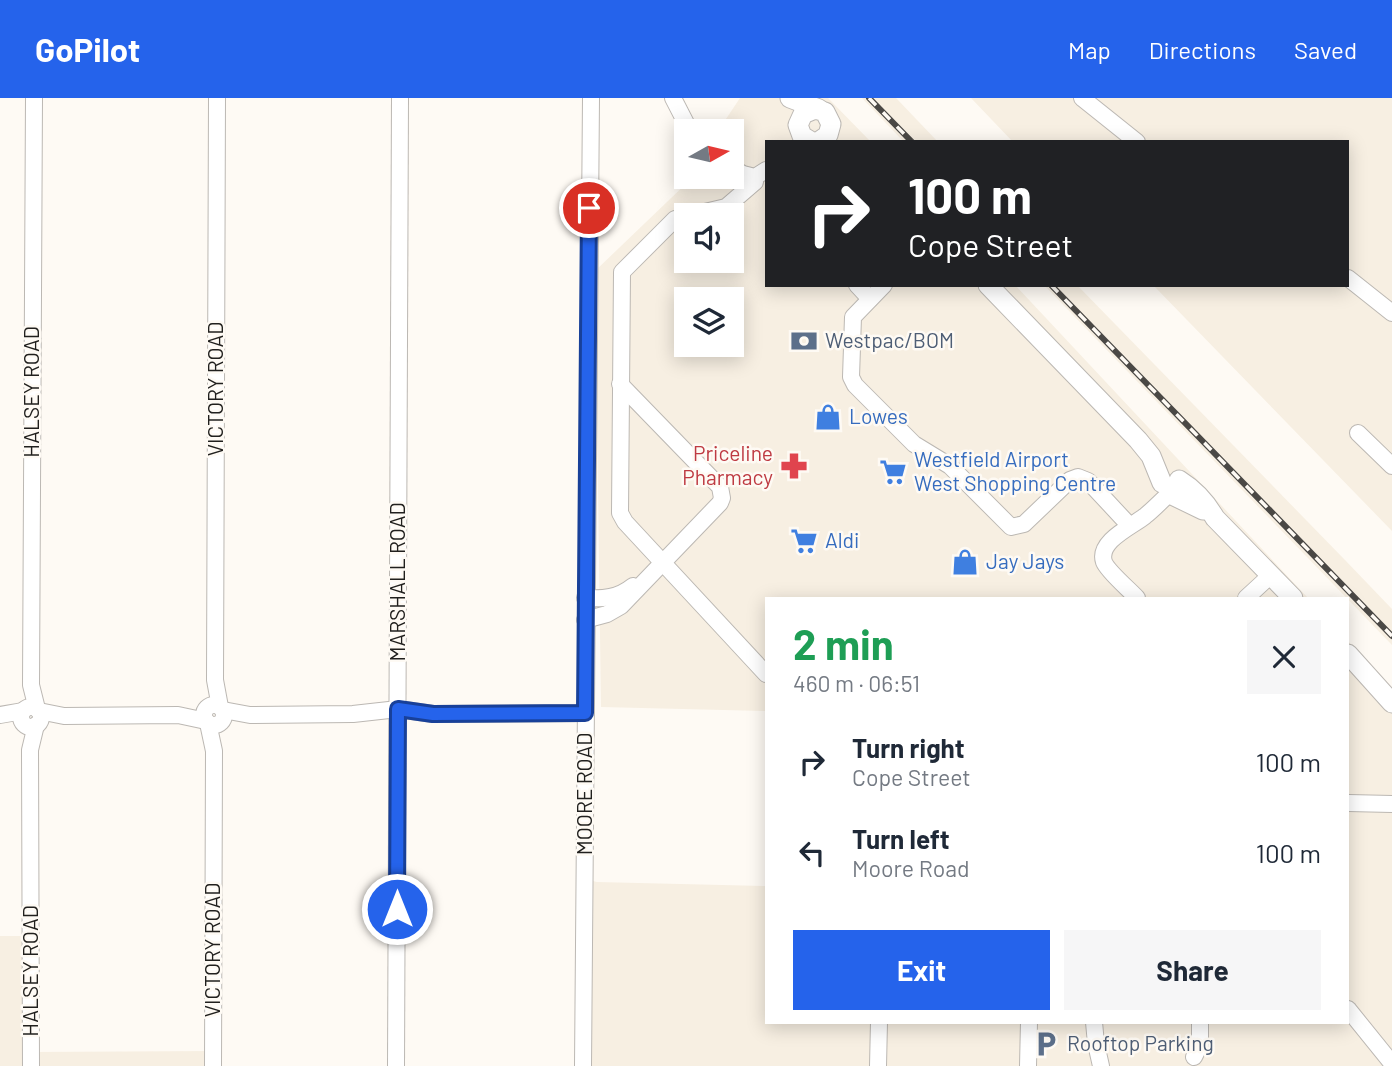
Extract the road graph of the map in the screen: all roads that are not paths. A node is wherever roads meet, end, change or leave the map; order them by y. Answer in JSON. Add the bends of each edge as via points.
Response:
{"nodes":[{"id":1,"x":34,"y":98,"type":"edge"},
{"id":2,"x":217,"y":98,"type":"edge"},
{"id":3,"x":400,"y":98,"type":"edge"},
{"id":4,"x":673,"y":98,"type":"edge"},
{"id":5,"x":789,"y":98,"type":"edge"},
{"id":6,"x":1082,"y":98,"type":"edge"},
{"id":7,"x":590,"y":100,"type":"edge"},
{"id":8,"x":825,"y":115,"type":"junction"},
{"id":9,"x":684,"y":119,"type":"edge"},
{"id":10,"x":799,"y":123,"type":"junction"},
{"id":11,"x":790,"y":140,"type":"edge"},
{"id":12,"x":811,"y":140,"type":"edge"},
{"id":13,"x":819,"y":140,"type":"edge"},
{"id":14,"x":836,"y":140,"type":"edge"},
{"id":15,"x":1134,"y":140,"type":"edge"},
{"id":16,"x":759,"y":181,"type":"edge"},
{"id":17,"x":1349,"y":279,"type":"edge"},
{"id":18,"x":859,"y":287,"type":"edge"},
{"id":19,"x":882,"y":287,"type":"edge"},
{"id":20,"x":990,"y":287,"type":"edge"},
{"id":21,"x":870,"y":299,"type":"junction"},
{"id":22,"x":1392,"y":313,"type":"edge"},
{"id":23,"x":620,"y":384,"type":"junction"},
{"id":24,"x":1358,"y":433,"type":"dead end"},
{"id":25,"x":1392,"y":466,"type":"edge"},
{"id":26,"x":1169,"y":486,"type":"junction"},
{"id":27,"x":1129,"y":525,"type":"junction"},
{"id":28,"x":657,"y":567,"type":"junction"},
{"id":29,"x":1271,"y":576,"type":"junction"},
{"id":30,"x":1136,"y":597,"type":"edge"},
{"id":31,"x":1247,"y":597,"type":"edge"},
{"id":32,"x":1292,"y":597,"type":"edge"},
{"id":33,"x":585,"y":598,"type":"junction"},
{"id":34,"x":585,"y":620,"type":"junction"},
{"id":35,"x":1349,"y":655,"type":"edge"},
{"id":36,"x":765,"y":673,"type":"edge"},
{"id":37,"x":1392,"y":703,"type":"edge"},
{"id":38,"x":585,"y":713,"type":"junction"},
{"id":39,"x":398,"y":714,"type":"junction"},
{"id":40,"x":214,"y":715,"type":"junction"},
{"id":41,"x":0,"y":717,"type":"edge"},
{"id":42,"x":31,"y":717,"type":"junction"},
{"id":43,"x":1349,"y":803,"type":"edge"},
{"id":44,"x":1392,"y":804,"type":"edge"},
{"id":45,"x":1349,"y":1010,"type":"edge"},
{"id":46,"x":879,"y":1024,"type":"edge"},
{"id":47,"x":1029,"y":1024,"type":"edge"},
{"id":48,"x":1094,"y":1024,"type":"edge"},
{"id":49,"x":1200,"y":1024,"type":"edge"},
{"id":50,"x":1195,"y":1057,"type":"dead end"},
{"id":51,"x":1389,"y":1062,"type":"edge"},
{"id":52,"x":30,"y":1066,"type":"edge"},
{"id":53,"x":213,"y":1066,"type":"edge"},
{"id":54,"x":396,"y":1066,"type":"edge"},
{"id":55,"x":583,"y":1066,"type":"edge"},
{"id":56,"x":878,"y":1066,"type":"edge"},
{"id":57,"x":1028,"y":1066,"type":"edge"},
{"id":58,"x":1101,"y":1066,"type":"edge"}],
"edges":[{"from":1,"to":42,"type":"street","name":"HALSEY ROAD"},
{"from":2,"to":40,"type":"street","name":"VICTORY ROAD"},
{"from":3,"to":39,"type":"street","name":"MARSHALL ROAD"},
{"from":4,"to":9,"type":"street"},
{"from":5,"to":8,"type":"main road"},
{"from":5,"to":10,"type":"main road"},
{"from":6,"to":15,"type":"street"},
{"from":7,"to":33,"type":"street","name":"MOORE ROAD"},
{"from":8,"to":10,"type":"main road","via":[[806,112]]},
{"from":8,"to":13,"type":"main road","via":[[828,135]]},
{"from":8,"to":14,"type":"main road"},
{"from":10,"to":11,"type":"street"},
{"from":10,"to":12,"type":"main road","via":[[802,136]]},
{"from":16,"to":23,"type":"street","via":[[726,207],[672,221],[622,272]]},
{"from":17,"to":22,"type":"street"},
{"from":18,"to":21,"type":"street"},
{"from":19,"to":21,"type":"street"},
{"from":20,"to":26,"type":"main road","via":[[1138,440],[1159,455]]},
{"from":21,"to":27,"type":"street","via":[[853,317],[852,381],[914,444],[950,466],[1002,521],[1011,527],[1024,524],[1078,477],[1088,481]]},
{"from":23,"to":28,"type":"street","via":[[620,513]]},
{"from":23,"to":28,"type":"street","via":[[722,490],[720,503]]},
{"from":24,"to":25,"type":"street"},
{"from":26,"to":27,"type":"street","via":[[1142,519]]},
{"from":26,"to":29,"type":"main road","via":[[1192,489]]},
{"from":27,"to":30,"type":"street","via":[[1106,548],[1104,560]]},
{"from":28,"to":33,"type":"street","via":[[617,596]]},
{"from":28,"to":34,"type":"street","via":[[621,606]]},
{"from":28,"to":36,"type":"street"},
{"from":29,"to":31,"type":"street"},
{"from":29,"to":32,"type":"main road"},
{"from":33,"to":34,"type":"street","name":"MOORE ROAD"},
{"from":34,"to":38,"type":"street","name":"MOORE ROAD"},
{"from":35,"to":37,"type":"main road"},
{"from":38,"to":39,"type":"street"},
{"from":38,"to":55,"type":"street","name":"MOORE ROAD"},
{"from":39,"to":40,"type":"street"},
{"from":39,"to":54,"type":"street","name":"MARSHALL ROAD"},
{"from":40,"to":42,"type":"street"},
{"from":40,"to":53,"type":"street","name":"VICTORY ROAD"},
{"from":41,"to":42,"type":"street"},
{"from":42,"to":52,"type":"street","name":"HALSEY ROAD"},
{"from":43,"to":44,"type":"street"},
{"from":45,"to":51,"type":"street"},
{"from":46,"to":56,"type":"street"},
{"from":47,"to":57,"type":"street"},
{"from":48,"to":58,"type":"street"},
{"from":49,"to":50,"type":"street"}]}
